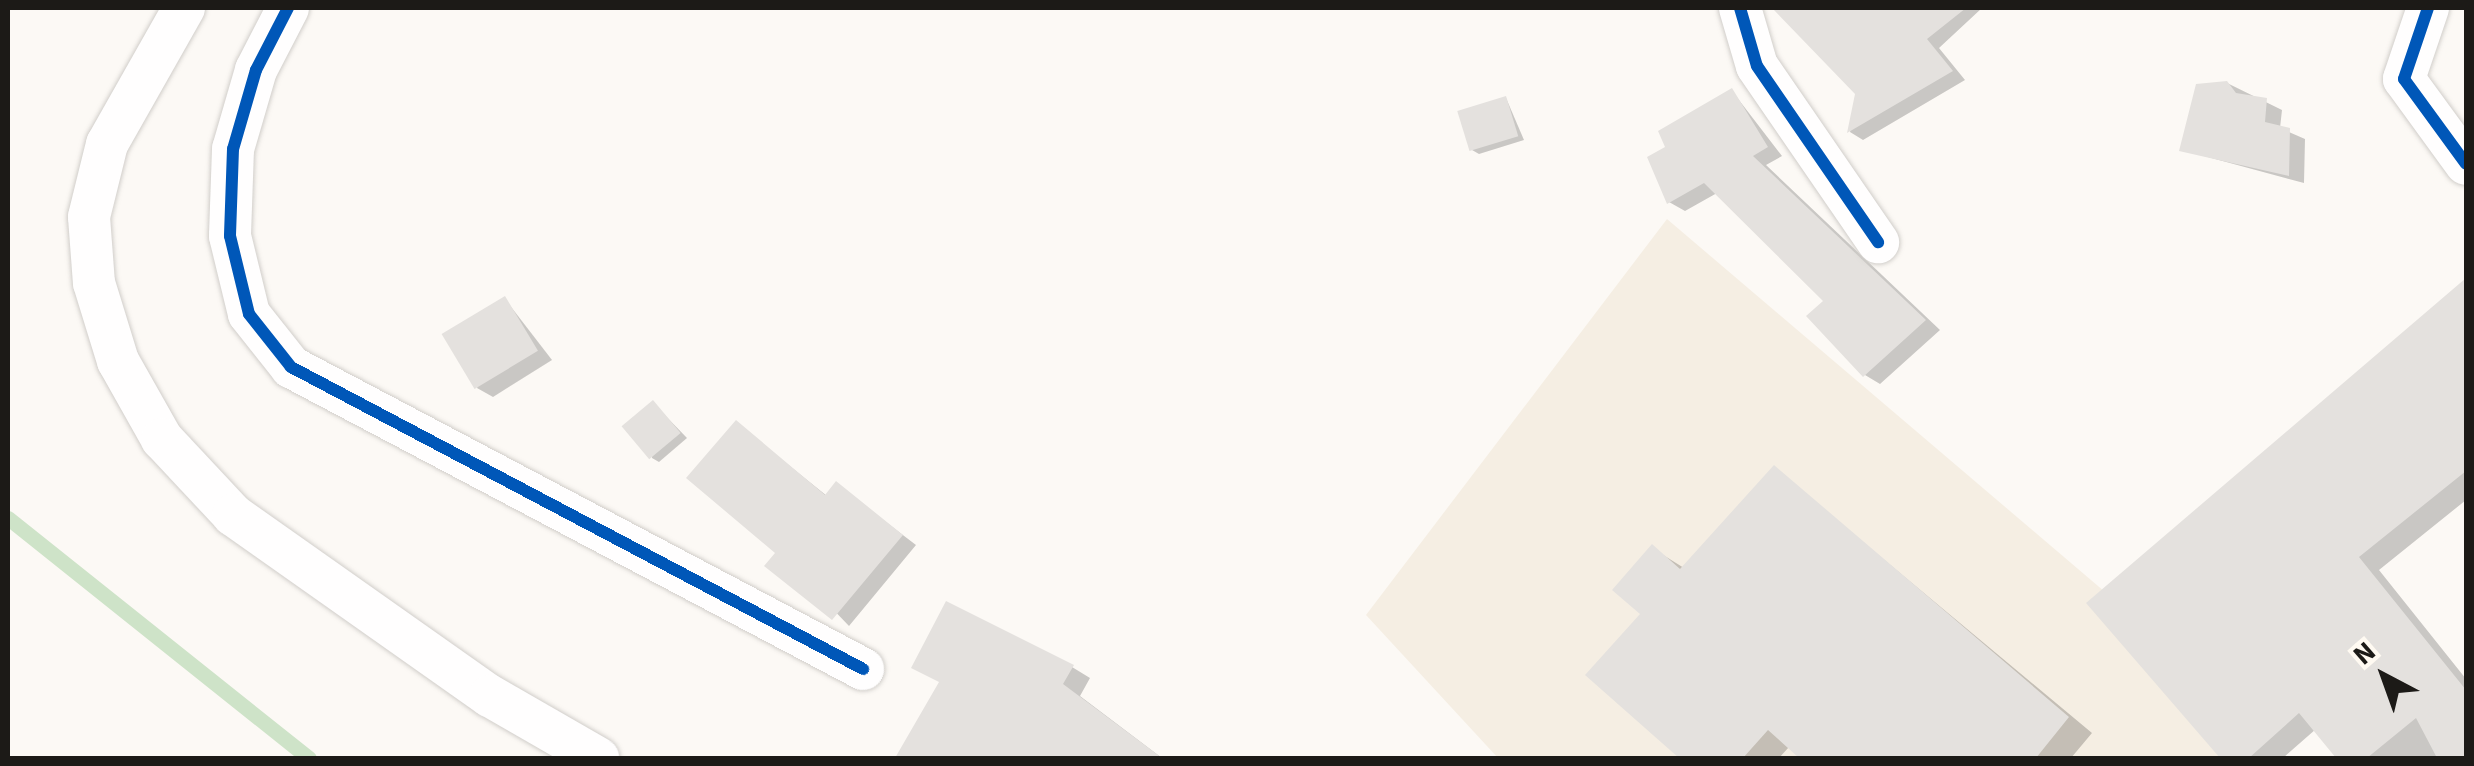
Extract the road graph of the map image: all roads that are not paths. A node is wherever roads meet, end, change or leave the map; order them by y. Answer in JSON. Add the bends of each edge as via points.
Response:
{"nodes":[{"id":1,"x":184,"y":8,"type":"edge"},
{"id":2,"x":288,"y":8,"type":"edge"},
{"id":3,"x":1740,"y":8,"type":"edge"},
{"id":4,"x":2428,"y":8,"type":"edge"},
{"id":5,"x":2466,"y":164,"type":"edge"},
{"id":6,"x":1878,"y":242,"type":"dead end"},
{"id":7,"x":863,"y":669,"type":"dead end"},
{"id":8,"x":598,"y":758,"type":"edge"}],
"edges":[{"from":1,"to":8,"type":"street","via":[[106,144],[89,217],[94,283],[118,360],[162,439],[233,515],[490,696]]},
{"from":2,"to":7,"type":"street","via":[[256,70],[232,150],[230,236],[249,314],[291,367]]},
{"from":3,"to":6,"type":"street","via":[[1757,66]]},
{"from":4,"to":5,"type":"street","via":[[2404,79]]}]}
